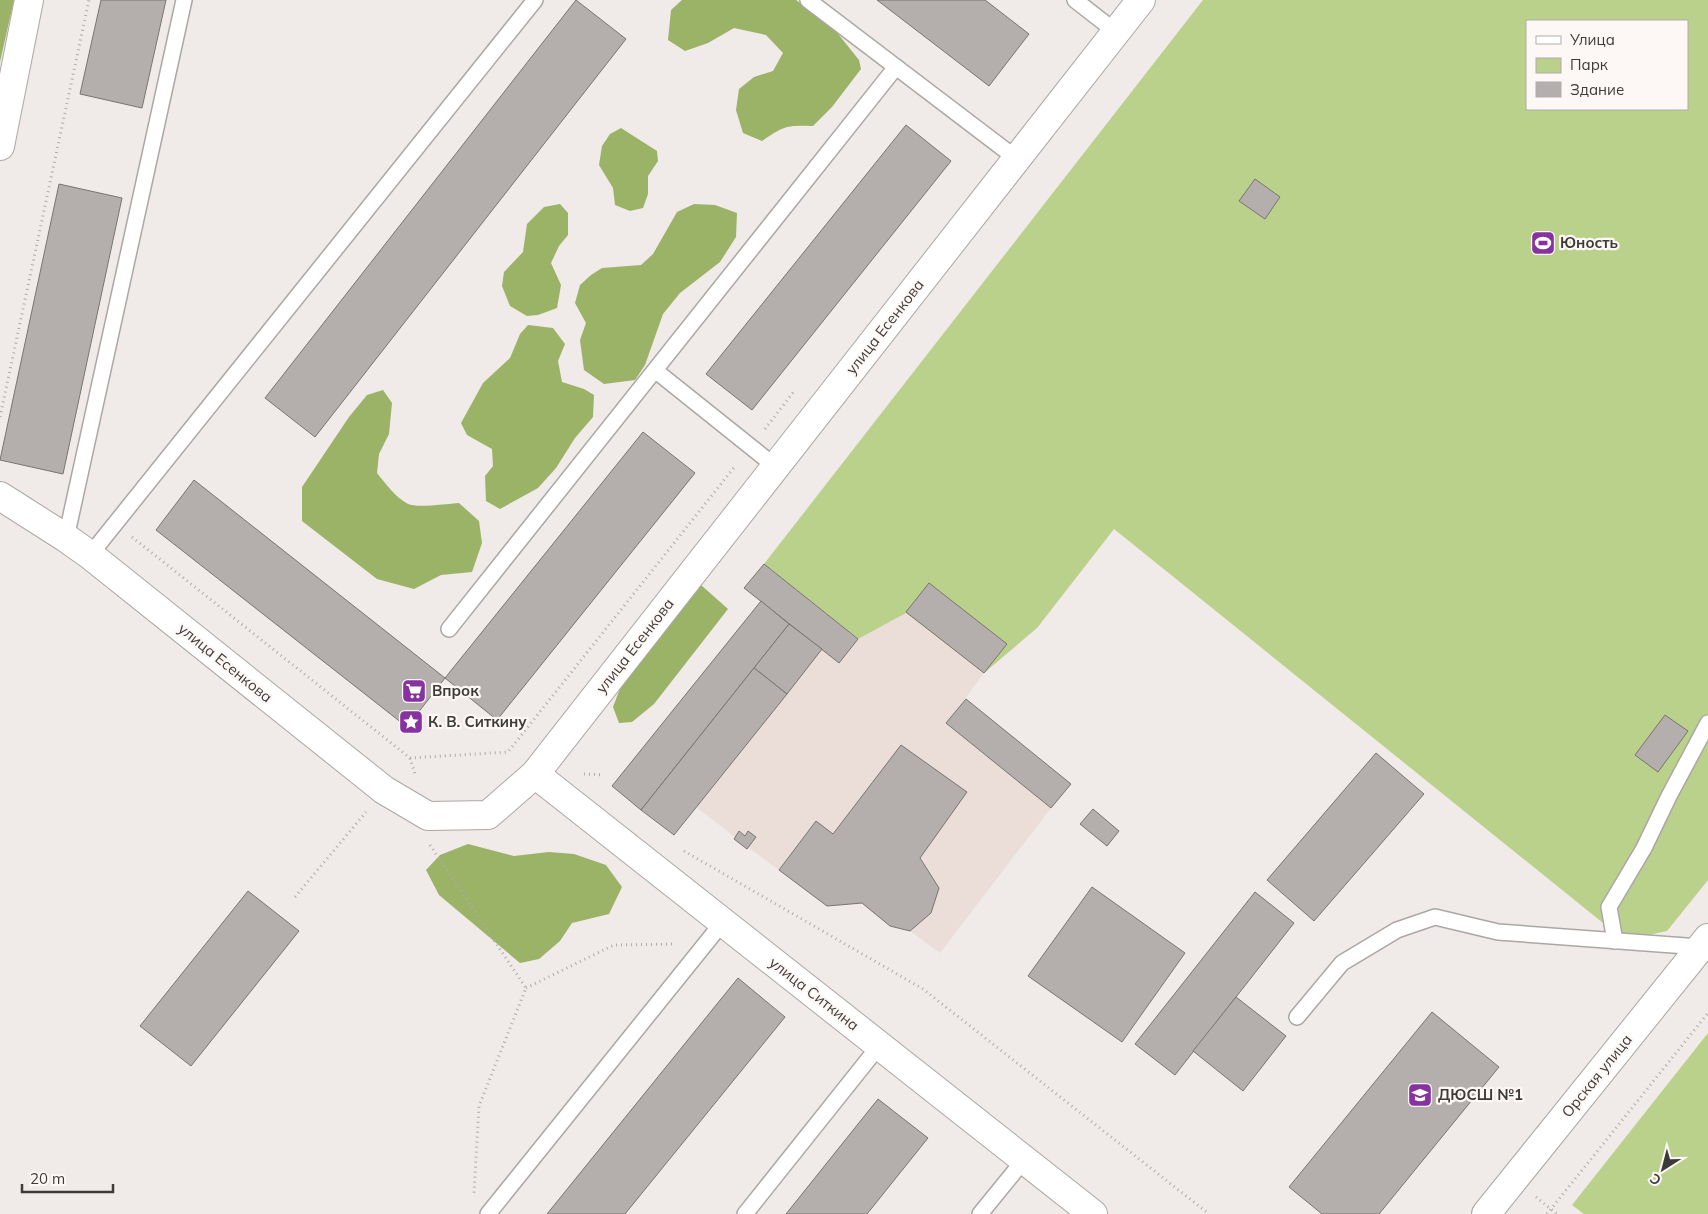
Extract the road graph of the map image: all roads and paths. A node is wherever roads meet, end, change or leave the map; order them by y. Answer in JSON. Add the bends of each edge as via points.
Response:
{"nodes":[{"id":1,"x":29,"y":0,"type":"edge"},
{"id":2,"x":89,"y":0,"type":"edge"},
{"id":3,"x":184,"y":0,"type":"edge"},
{"id":4,"x":535,"y":0,"type":"edge"},
{"id":5,"x":808,"y":0,"type":"edge"},
{"id":6,"x":1075,"y":0,"type":"edge"},
{"id":7,"x":1141,"y":0,"type":"edge"},
{"id":8,"x":1116,"y":32,"type":"junction"},
{"id":9,"x":896,"y":67,"type":"junction"},
{"id":10,"x":0,"y":146,"type":"edge"},
{"id":11,"x":1017,"y":159,"type":"junction"},
{"id":12,"x":656,"y":371,"type":"junction"},
{"id":13,"x":800,"y":384,"type":"dead end"},
{"id":14,"x":0,"y":417,"type":"edge"},
{"id":15,"x":750,"y":446,"type":"junction"},
{"id":16,"x":776,"y":467,"type":"junction"},
{"id":17,"x":0,"y":496,"type":"edge"},
{"id":18,"x":116,"y":524,"type":"junction"},
{"id":19,"x":66,"y":538,"type":"junction"},
{"id":20,"x":90,"y":555,"type":"junction"},
{"id":21,"x":449,"y":629,"type":"dead end"},
{"id":22,"x":553,"y":696,"type":"junction"},
{"id":23,"x":579,"y":717,"type":"junction"},
{"id":24,"x":1708,"y":723,"type":"edge"},
{"id":25,"x":410,"y":758,"type":"junction"},
{"id":26,"x":535,"y":774,"type":"junction"},
{"id":27,"x":603,"y":775,"type":"dead end"},
{"id":28,"x":590,"y":780,"type":"dead end"},
{"id":29,"x":384,"y":790,"type":"junction"},
{"id":30,"x":428,"y":816,"type":"junction"},
{"id":31,"x":677,"y":847,"type":"dead end"},
{"id":32,"x":295,"y":897,"type":"dead end"},
{"id":33,"x":715,"y":932,"type":"junction"},
{"id":34,"x":1614,"y":941,"type":"junction"},
{"id":35,"x":1706,"y":946,"type":"edge"},
{"id":36,"x":526,"y":988,"type":"junction"},
{"id":37,"x":1708,"y":1013,"type":"edge"},
{"id":38,"x":1297,"y":1017,"type":"dead end"},
{"id":39,"x":879,"y":1046,"type":"junction"},
{"id":40,"x":1024,"y":1160,"type":"junction"},
{"id":41,"x":474,"y":1194,"type":"dead end"},
{"id":42,"x":488,"y":1214,"type":"edge"},
{"id":43,"x":745,"y":1214,"type":"edge"},
{"id":44,"x":980,"y":1214,"type":"edge"},
{"id":45,"x":1093,"y":1214,"type":"edge"},
{"id":46,"x":1209,"y":1214,"type":"edge"},
{"id":47,"x":1486,"y":1214,"type":"edge"},
{"id":48,"x":1547,"y":1214,"type":"edge"}],
"edges":[{"from":1,"to":10,"type":"street"},
{"from":2,"to":14,"type":"path"},
{"from":3,"to":19,"type":"lane"},
{"from":4,"to":18,"type":"lane"},
{"from":5,"to":9,"type":"lane"},
{"from":6,"to":8,"type":"lane"},
{"from":7,"to":8,"type":"street","name":"улица Есенкова"},
{"from":8,"to":11,"type":"street","name":"улица Есенкова"},
{"from":9,"to":11,"type":"lane"},
{"from":9,"to":12,"type":"lane"},
{"from":11,"to":16,"type":"street","name":"улица Есенкова"},
{"from":12,"to":15,"type":"lane"},
{"from":12,"to":21,"type":"lane"},
{"from":13,"to":15,"type":"path"},
{"from":15,"to":16,"type":"lane"},
{"from":15,"to":22,"type":"path"},
{"from":16,"to":23,"type":"street","name":"улица Есенкова"},
{"from":17,"to":19,"type":"street","name":"улица Есенкова"},
{"from":18,"to":20,"type":"lane"},
{"from":18,"to":25,"type":"path"},
{"from":19,"to":20,"type":"street","name":"улица Есенкова"},
{"from":20,"to":29,"type":"street","name":"улица Есенкова"},
{"from":22,"to":23,"type":"path"},
{"from":22,"to":25,"type":"path","via":[[508,752]]},
{"from":23,"to":26,"type":"street","name":"улица Есенкова"},
{"from":24,"to":34,"type":"lane","via":[[1644,848],[1609,907]]},
{"from":25,"to":29,"type":"path"},
{"from":25,"to":30,"type":"path"},
{"from":26,"to":30,"type":"street","name":"улица Есенкова","via":[[488,815]]},
{"from":26,"to":33,"type":"street","name":"улица Ситкина"},
{"from":27,"to":28,"type":"path","via":[[583,774]]},
{"from":29,"to":30,"type":"street","name":"улица Есенкова"},
{"from":29,"to":32,"type":"path"},
{"from":30,"to":36,"type":"path","via":[[430,847]]},
{"from":31,"to":46,"type":"path","via":[[923,988]]},
{"from":33,"to":36,"type":"path","via":[[614,945]]},
{"from":33,"to":39,"type":"street","name":"улица Ситкина"},
{"from":33,"to":42,"type":"lane"},
{"from":34,"to":35,"type":"lane"},
{"from":34,"to":38,"type":"lane","via":[[1498,932],[1435,918],[1397,930],[1342,963]]},
{"from":35,"to":47,"type":"street","name":"Орская улица"},
{"from":36,"to":41,"type":"path","via":[[479,1106]]},
{"from":37,"to":48,"type":"path"},
{"from":39,"to":40,"type":"street","name":"улица Ситкина"},
{"from":39,"to":43,"type":"lane"},
{"from":40,"to":44,"type":"lane"},
{"from":40,"to":45,"type":"street","name":"улица Ситкина"}]}
